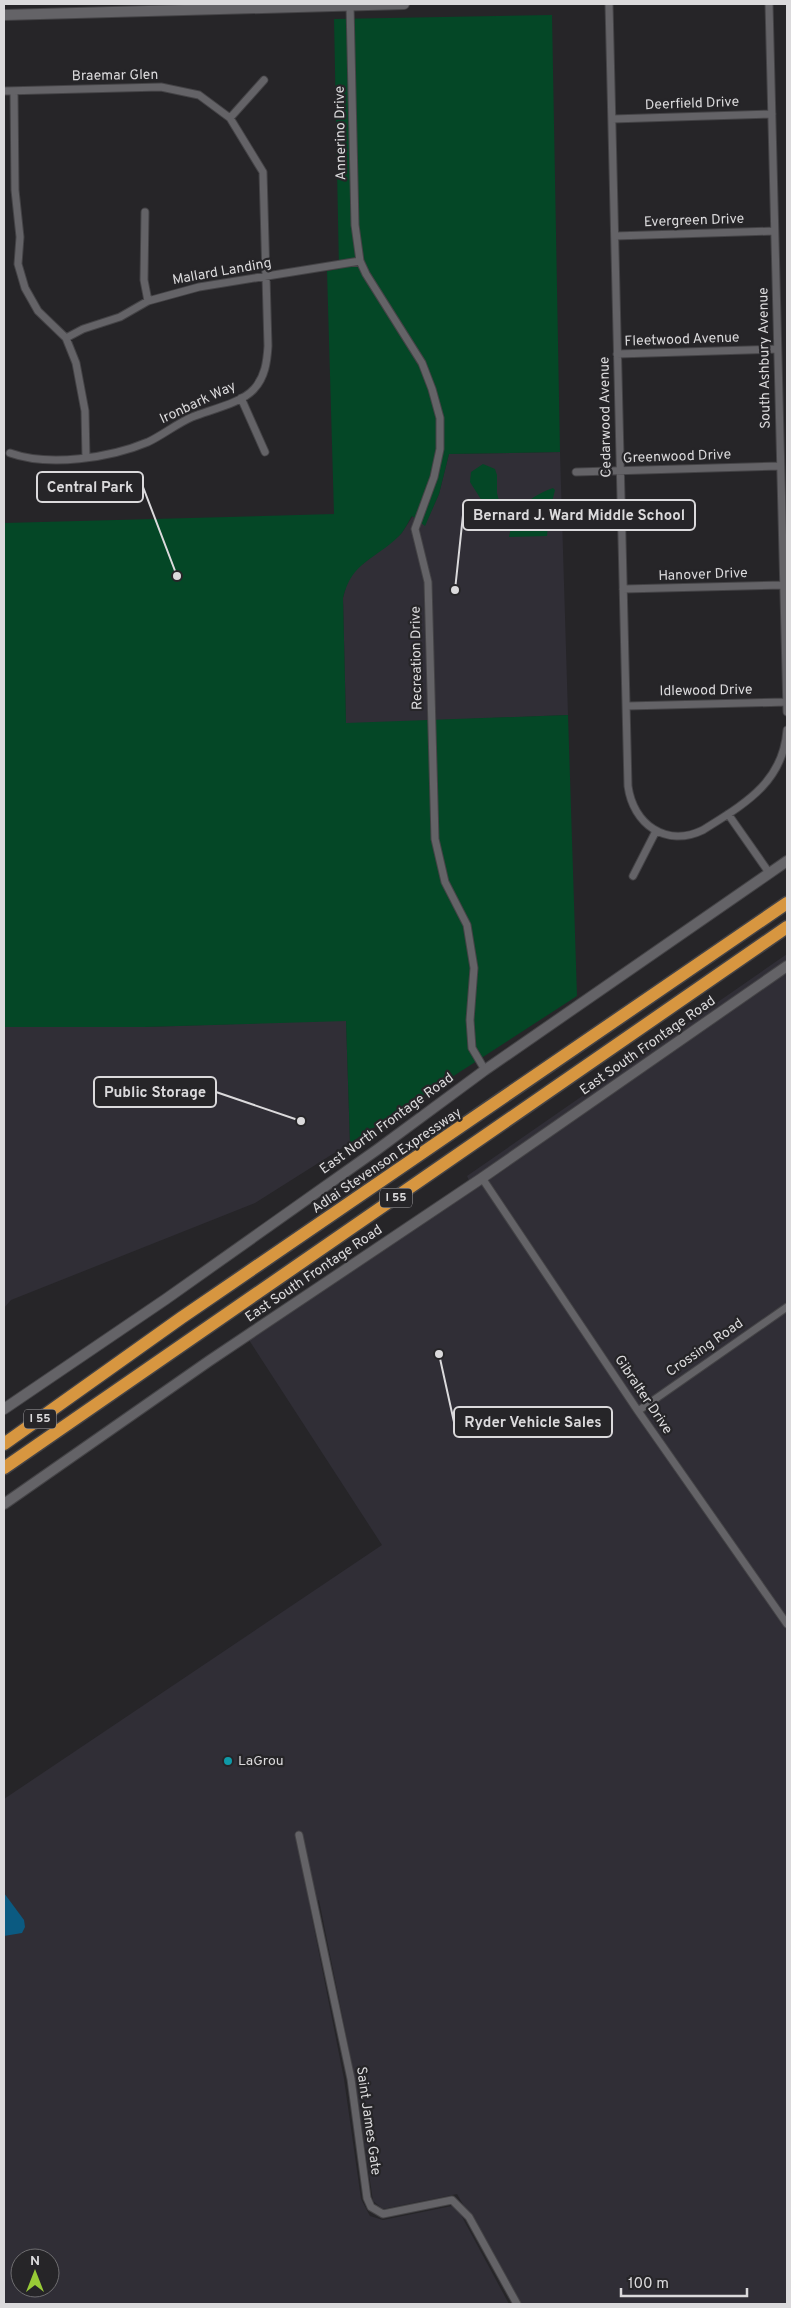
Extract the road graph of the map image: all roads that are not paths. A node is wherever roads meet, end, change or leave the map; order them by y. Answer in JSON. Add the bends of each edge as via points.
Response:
{"nodes":[{"id":1,"x":395,"y":4,"type":"edge"},
{"id":2,"x":404,"y":4,"type":"edge"},
{"id":3,"x":609,"y":4,"type":"edge"},
{"id":4,"x":769,"y":4,"type":"edge"},
{"id":5,"x":350,"y":5,"type":"junction"},
{"id":6,"x":4,"y":14,"type":"edge"},
{"id":7,"x":264,"y":80,"type":"dead end"},
{"id":8,"x":14,"y":90,"type":"junction"},
{"id":9,"x":4,"y":91,"type":"edge"},
{"id":10,"x":772,"y":114,"type":"junction"},
{"id":11,"x":230,"y":118,"type":"junction"},
{"id":12,"x":612,"y":119,"type":"junction"},
{"id":13,"x":145,"y":212,"type":"dead end"},
{"id":14,"x":774,"y":231,"type":"junction"},
{"id":15,"x":615,"y":236,"type":"junction"},
{"id":16,"x":360,"y":261,"type":"junction"},
{"id":17,"x":267,"y":276,"type":"junction"},
{"id":18,"x":148,"y":301,"type":"junction"},
{"id":19,"x":66,"y":338,"type":"junction"},
{"id":20,"x":777,"y":350,"type":"junction"},
{"id":21,"x":617,"y":354,"type":"junction"},
{"id":22,"x":241,"y":398,"type":"junction"},
{"id":23,"x":264,"y":452,"type":"dead end"},
{"id":24,"x":10,"y":453,"type":"dead end"},
{"id":25,"x":86,"y":458,"type":"junction"},
{"id":26,"x":780,"y":466,"type":"junction"},
{"id":27,"x":620,"y":471,"type":"junction"},
{"id":28,"x":576,"y":472,"type":"dead end"},
{"id":29,"x":783,"y":585,"type":"junction"},
{"id":30,"x":623,"y":589,"type":"junction"},
{"id":31,"x":787,"y":702,"type":"edge"},
{"id":32,"x":627,"y":706,"type":"junction"},
{"id":33,"x":787,"y":712,"type":"edge"},
{"id":34,"x":787,"y":730,"type":"edge"},
{"id":35,"x":728,"y":814,"type":"junction"},
{"id":36,"x":656,"y":831,"type":"junction"},
{"id":37,"x":787,"y":862,"type":"edge"},
{"id":38,"x":770,"y":874,"type":"junction"},
{"id":39,"x":633,"y":876,"type":"dead end"},
{"id":40,"x":787,"y":903,"type":"edge"},
{"id":41,"x":787,"y":927,"type":"edge"},
{"id":42,"x":787,"y":966,"type":"edge"},
{"id":43,"x":485,"y":1070,"type":"junction"},
{"id":44,"x":482,"y":1178,"type":"junction"},
{"id":45,"x":787,"y":1306,"type":"edge"},
{"id":46,"x":76,"y":1394,"type":"junction"},
{"id":47,"x":4,"y":1409,"type":"edge"},
{"id":48,"x":638,"y":1411,"type":"junction"},
{"id":49,"x":4,"y":1435,"type":"edge"},
{"id":50,"x":4,"y":1444,"type":"edge"},
{"id":51,"x":4,"y":1468,"type":"edge"},
{"id":52,"x":4,"y":1504,"type":"edge"},
{"id":53,"x":787,"y":1624,"type":"edge"},
{"id":54,"x":299,"y":1835,"type":"dead end"},
{"id":55,"x":517,"y":2304,"type":"edge"}],
"edges":[{"from":1,"to":2,"type":"street"},
{"from":1,"to":5,"type":"street"},
{"from":3,"to":12,"type":"street","name":"Cedarwood Avenue"},
{"from":4,"to":10,"type":"street","name":"South Ashbury Avenue"},
{"from":5,"to":6,"type":"street"},
{"from":5,"to":16,"type":"street","name":"Annerino Drive","via":[[355,225]]},
{"from":7,"to":11,"type":"street"},
{"from":8,"to":9,"type":"street","name":"Braemar Glen"},
{"from":8,"to":11,"type":"street","name":"Braemar Glen","via":[[161,87],[199,95]]},
{"from":8,"to":19,"type":"street","via":[[15,190],[20,237],[18,264],[25,288],[38,311]]},
{"from":10,"to":12,"type":"street","name":"Deerfield Drive"},
{"from":10,"to":14,"type":"street","name":"South Ashbury Avenue"},
{"from":11,"to":17,"type":"street","name":"Braemar Glen","via":[[263,172]]},
{"from":12,"to":15,"type":"street","name":"Cedarwood Avenue"},
{"from":13,"to":18,"type":"street","via":[[144,280]]},
{"from":14,"to":15,"type":"street","name":"Evergreen Drive"},
{"from":14,"to":20,"type":"street","name":"South Ashbury Avenue"},
{"from":15,"to":21,"type":"street","name":"Cedarwood Avenue"},
{"from":16,"to":17,"type":"street","name":"Mallard Landing"},
{"from":16,"to":43,"type":"street","name":"Recreation Drive","via":[[422,363],[440,418],[440,449],[434,477],[415,529],[428,582],[435,840],[445,882],[467,925],[474,968],[470,1020],[472,1048]]},
{"from":17,"to":18,"type":"street","name":"Mallard Landing","via":[[199,287]]},
{"from":17,"to":22,"type":"street","name":"Ironbark Way","via":[[266,369],[254,390]]},
{"from":18,"to":19,"type":"street","name":"Mallard Landing","via":[[120,317]]},
{"from":19,"to":25,"type":"street","via":[[76,363],[85,411]]},
{"from":20,"to":21,"type":"street","name":"Fleetwood Avenue"},
{"from":20,"to":26,"type":"street","name":"South Ashbury Avenue"},
{"from":21,"to":27,"type":"street","name":"Cedarwood Avenue"},
{"from":22,"to":23,"type":"street"},
{"from":22,"to":25,"type":"street","name":"Ironbark Way","via":[[190,418],[149,442]]},
{"from":24,"to":25,"type":"street","name":"Ironbark Way","via":[[34,459]]},
{"from":26,"to":27,"type":"street","name":"Greenwood Drive"},
{"from":26,"to":29,"type":"street","name":"South Ashbury Avenue"},
{"from":27,"to":28,"type":"street","name":"Greenwood Drive"},
{"from":27,"to":30,"type":"street","name":"Cedarwood Avenue"},
{"from":29,"to":30,"type":"street","name":"Hanover Drive"},
{"from":29,"to":31,"type":"street","name":"South Ashbury Avenue"},
{"from":30,"to":32,"type":"street","name":"Cedarwood Avenue"},
{"from":31,"to":32,"type":"street","name":"Idlewood Drive"},
{"from":31,"to":33,"type":"street","name":"South Ashbury Avenue"},
{"from":32,"to":36,"type":"street","name":"Cedarwood Avenue","via":[[630,798],[640,819]]},
{"from":34,"to":35,"type":"street","via":[[777,768],[761,789]]},
{"from":35,"to":36,"type":"street","via":[[694,835],[669,835]]},
{"from":35,"to":38,"type":"street"},
{"from":36,"to":39,"type":"street"},
{"from":37,"to":38,"type":"street","name":"East North Frontage Road"},
{"from":38,"to":43,"type":"street","name":"East North Frontage Road"},
{"from":40,"to":46,"type":"highway","name":"Adlai Stevenson Expressway","number":"I 55","via":[[181,1318]]},
{"from":41,"to":51,"type":"highway","number":"I 55"},
{"from":42,"to":44,"type":"street","name":"East South Frontage Road"},
{"from":43,"to":47,"type":"street","name":"East North Frontage Road","via":[[174,1294]]},
{"from":44,"to":48,"type":"street","name":"Gibralter Drive"},
{"from":44,"to":52,"type":"street","name":"East South Frontage Road"},
{"from":45,"to":48,"type":"street","name":"Crossing Road"},
{"from":46,"to":49,"type":"highway"},
{"from":46,"to":50,"type":"highway","name":"Adlai Stevenson Expressway","number":"I 55"},
{"from":48,"to":53,"type":"street","name":"Gibralter Drive"},
{"from":54,"to":55,"type":"street","name":"Saint James Gate","via":[[351,2079],[366,2198],[371,2207],[383,2214],[452,2200],[469,2217]]}]}
